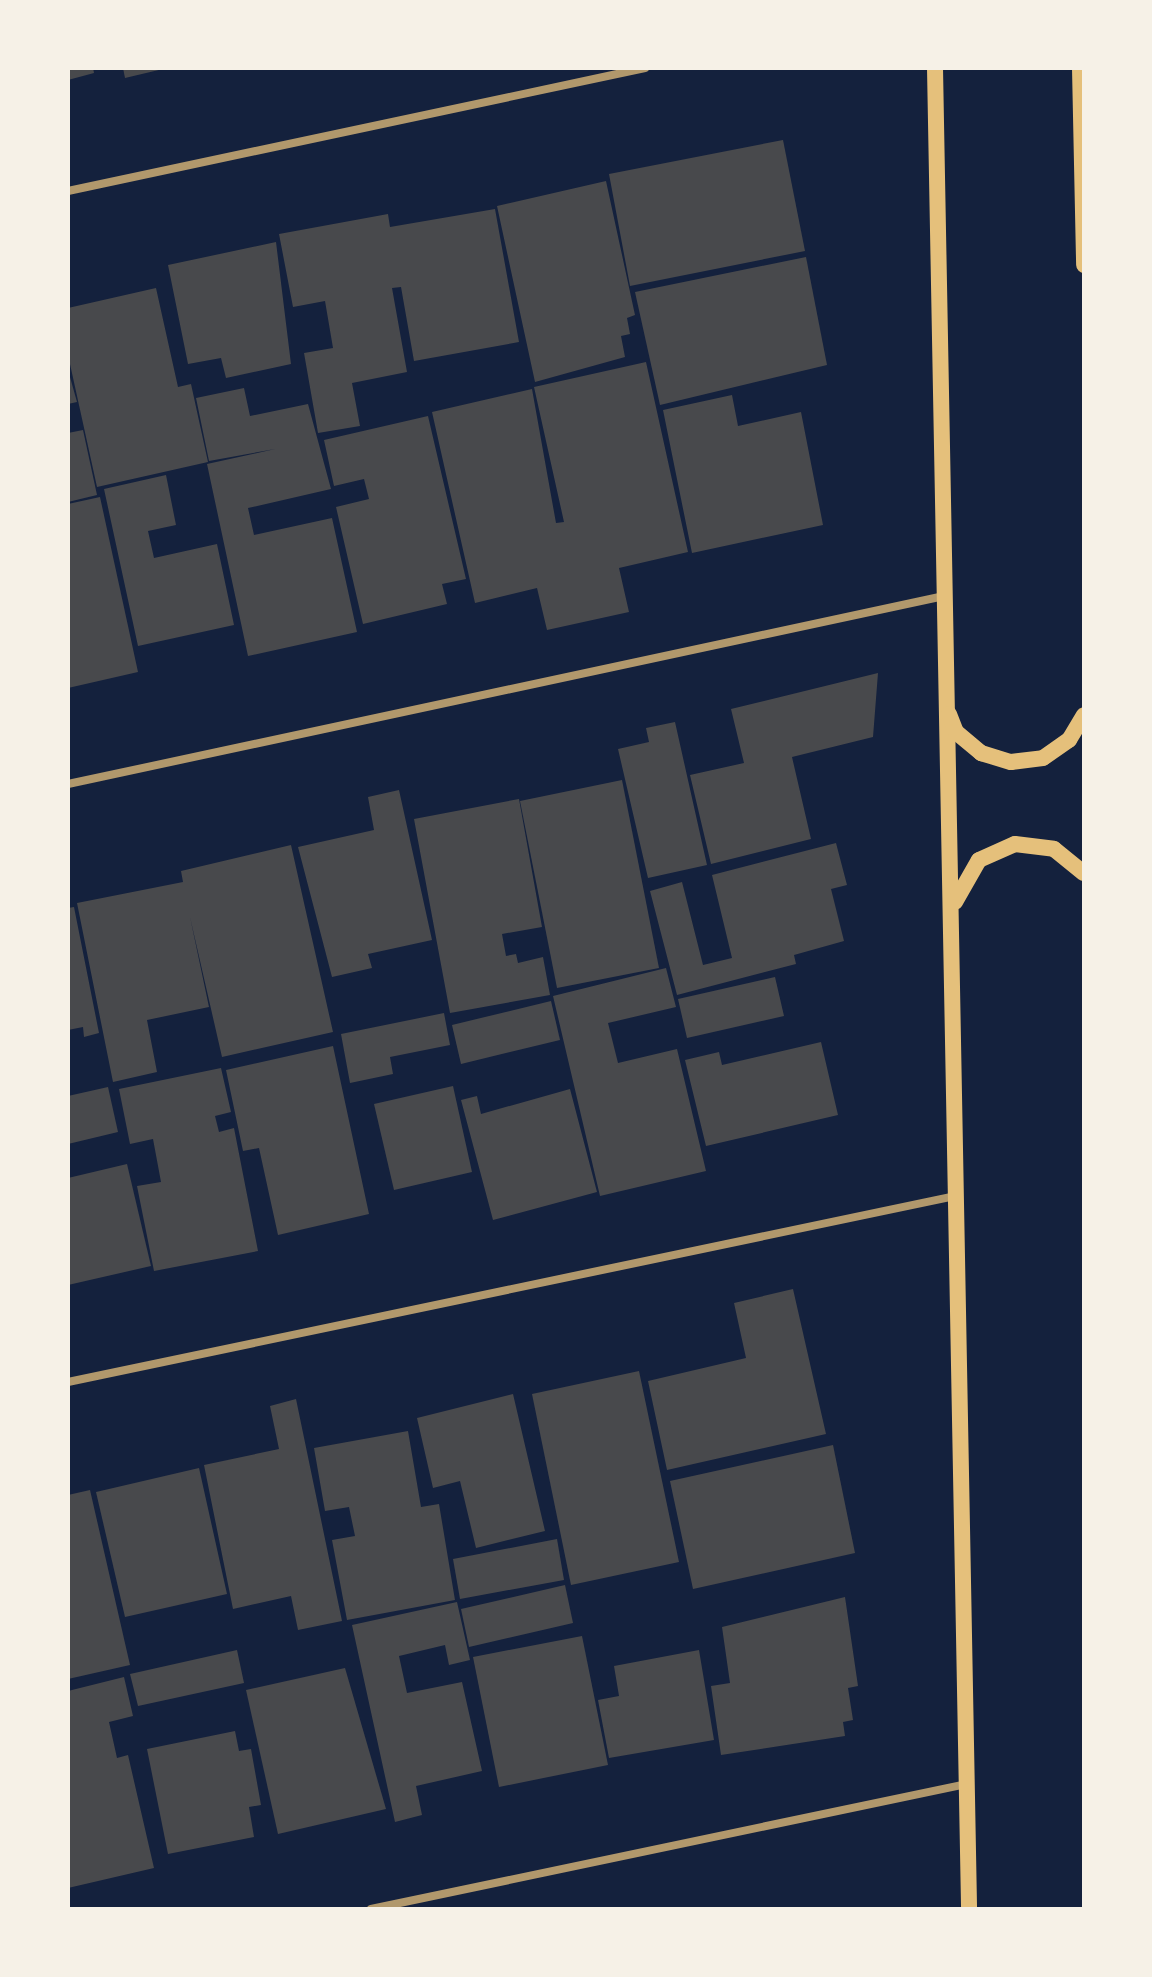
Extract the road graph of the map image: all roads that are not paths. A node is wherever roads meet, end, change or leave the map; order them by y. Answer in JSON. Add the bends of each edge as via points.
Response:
{"nodes":[{"id":1,"x":645,"y":68,"type":"edge"},
{"id":2,"x":935,"y":68,"type":"edge"},
{"id":3,"x":1080,"y":68,"type":"edge"},
{"id":4,"x":68,"y":191,"type":"edge"},
{"id":5,"x":1084,"y":265,"type":"edge"},
{"id":6,"x":944,"y":596,"type":"junction"},
{"id":7,"x":944,"y":702,"type":"junction"},
{"id":8,"x":1084,"y":715,"type":"edge"},
{"id":9,"x":68,"y":784,"type":"edge"},
{"id":10,"x":1084,"y":873,"type":"edge"},
{"id":11,"x":953,"y":931,"type":"junction"},
{"id":12,"x":956,"y":1196,"type":"junction"},
{"id":13,"x":68,"y":1382,"type":"edge"},
{"id":14,"x":967,"y":1784,"type":"junction"},
{"id":15,"x":371,"y":1909,"type":"edge"},
{"id":16,"x":969,"y":1909,"type":"edge"}],
"edges":[{"from":1,"to":4,"type":"street"},
{"from":2,"to":6,"type":"main road"},
{"from":3,"to":5,"type":"main road"},
{"from":6,"to":7,"type":"main road"},
{"from":6,"to":9,"type":"street"},
{"from":7,"to":8,"type":"main road","via":[[956,732],[981,753],[1011,762],[1043,758],[1069,740]]},
{"from":7,"to":11,"type":"main road"},
{"from":10,"to":11,"type":"main road","via":[[1054,849],[1015,844],[979,860],[955,892]]},
{"from":11,"to":12,"type":"main road"},
{"from":12,"to":13,"type":"street"},
{"from":12,"to":14,"type":"main road"},
{"from":14,"to":15,"type":"street"},
{"from":14,"to":16,"type":"main road"}]}
